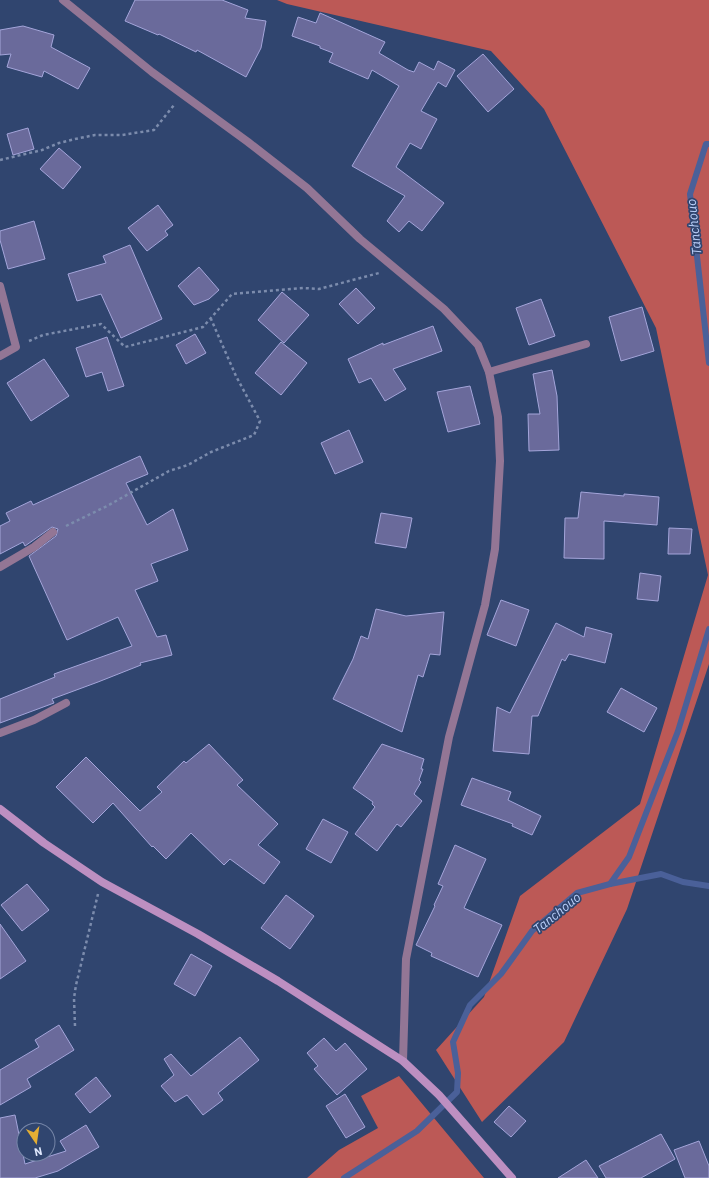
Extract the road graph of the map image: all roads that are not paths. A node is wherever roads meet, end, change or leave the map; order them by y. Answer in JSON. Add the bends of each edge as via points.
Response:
{"nodes":[{"id":1,"x":63,"y":0,"type":"edge"},
{"id":2,"x":0,"y":286,"type":"edge"},
{"id":3,"x":586,"y":344,"type":"dead end"},
{"id":4,"x":0,"y":356,"type":"edge"},
{"id":5,"x":489,"y":372,"type":"junction"},
{"id":6,"x":53,"y":532,"type":"road end"},
{"id":7,"x":0,"y":567,"type":"edge"},
{"id":8,"x":66,"y":703,"type":"dead end"},
{"id":9,"x":0,"y":733,"type":"edge"},
{"id":10,"x":0,"y":809,"type":"edge"},
{"id":11,"x":403,"y":1061,"type":"junction"},
{"id":12,"x":512,"y":1178,"type":"edge"}],
"edges":[{"from":1,"to":5,"type":"street","via":[[152,72],[307,188],[360,239],[444,309],[478,345]]},
{"from":2,"to":4,"type":"street","via":[[16,347]]},
{"from":3,"to":5,"type":"street"},
{"from":5,"to":11,"type":"street","via":[[498,416],[500,461],[495,549],[485,605],[449,736],[406,959]]},
{"from":6,"to":7,"type":"street","via":[[34,547]]},
{"from":8,"to":9,"type":"street","via":[[34,720]]},
{"from":10,"to":11,"type":"street","via":[[44,844],[102,882],[271,977]]},
{"from":11,"to":12,"type":"street","via":[[440,1094]]}]}
